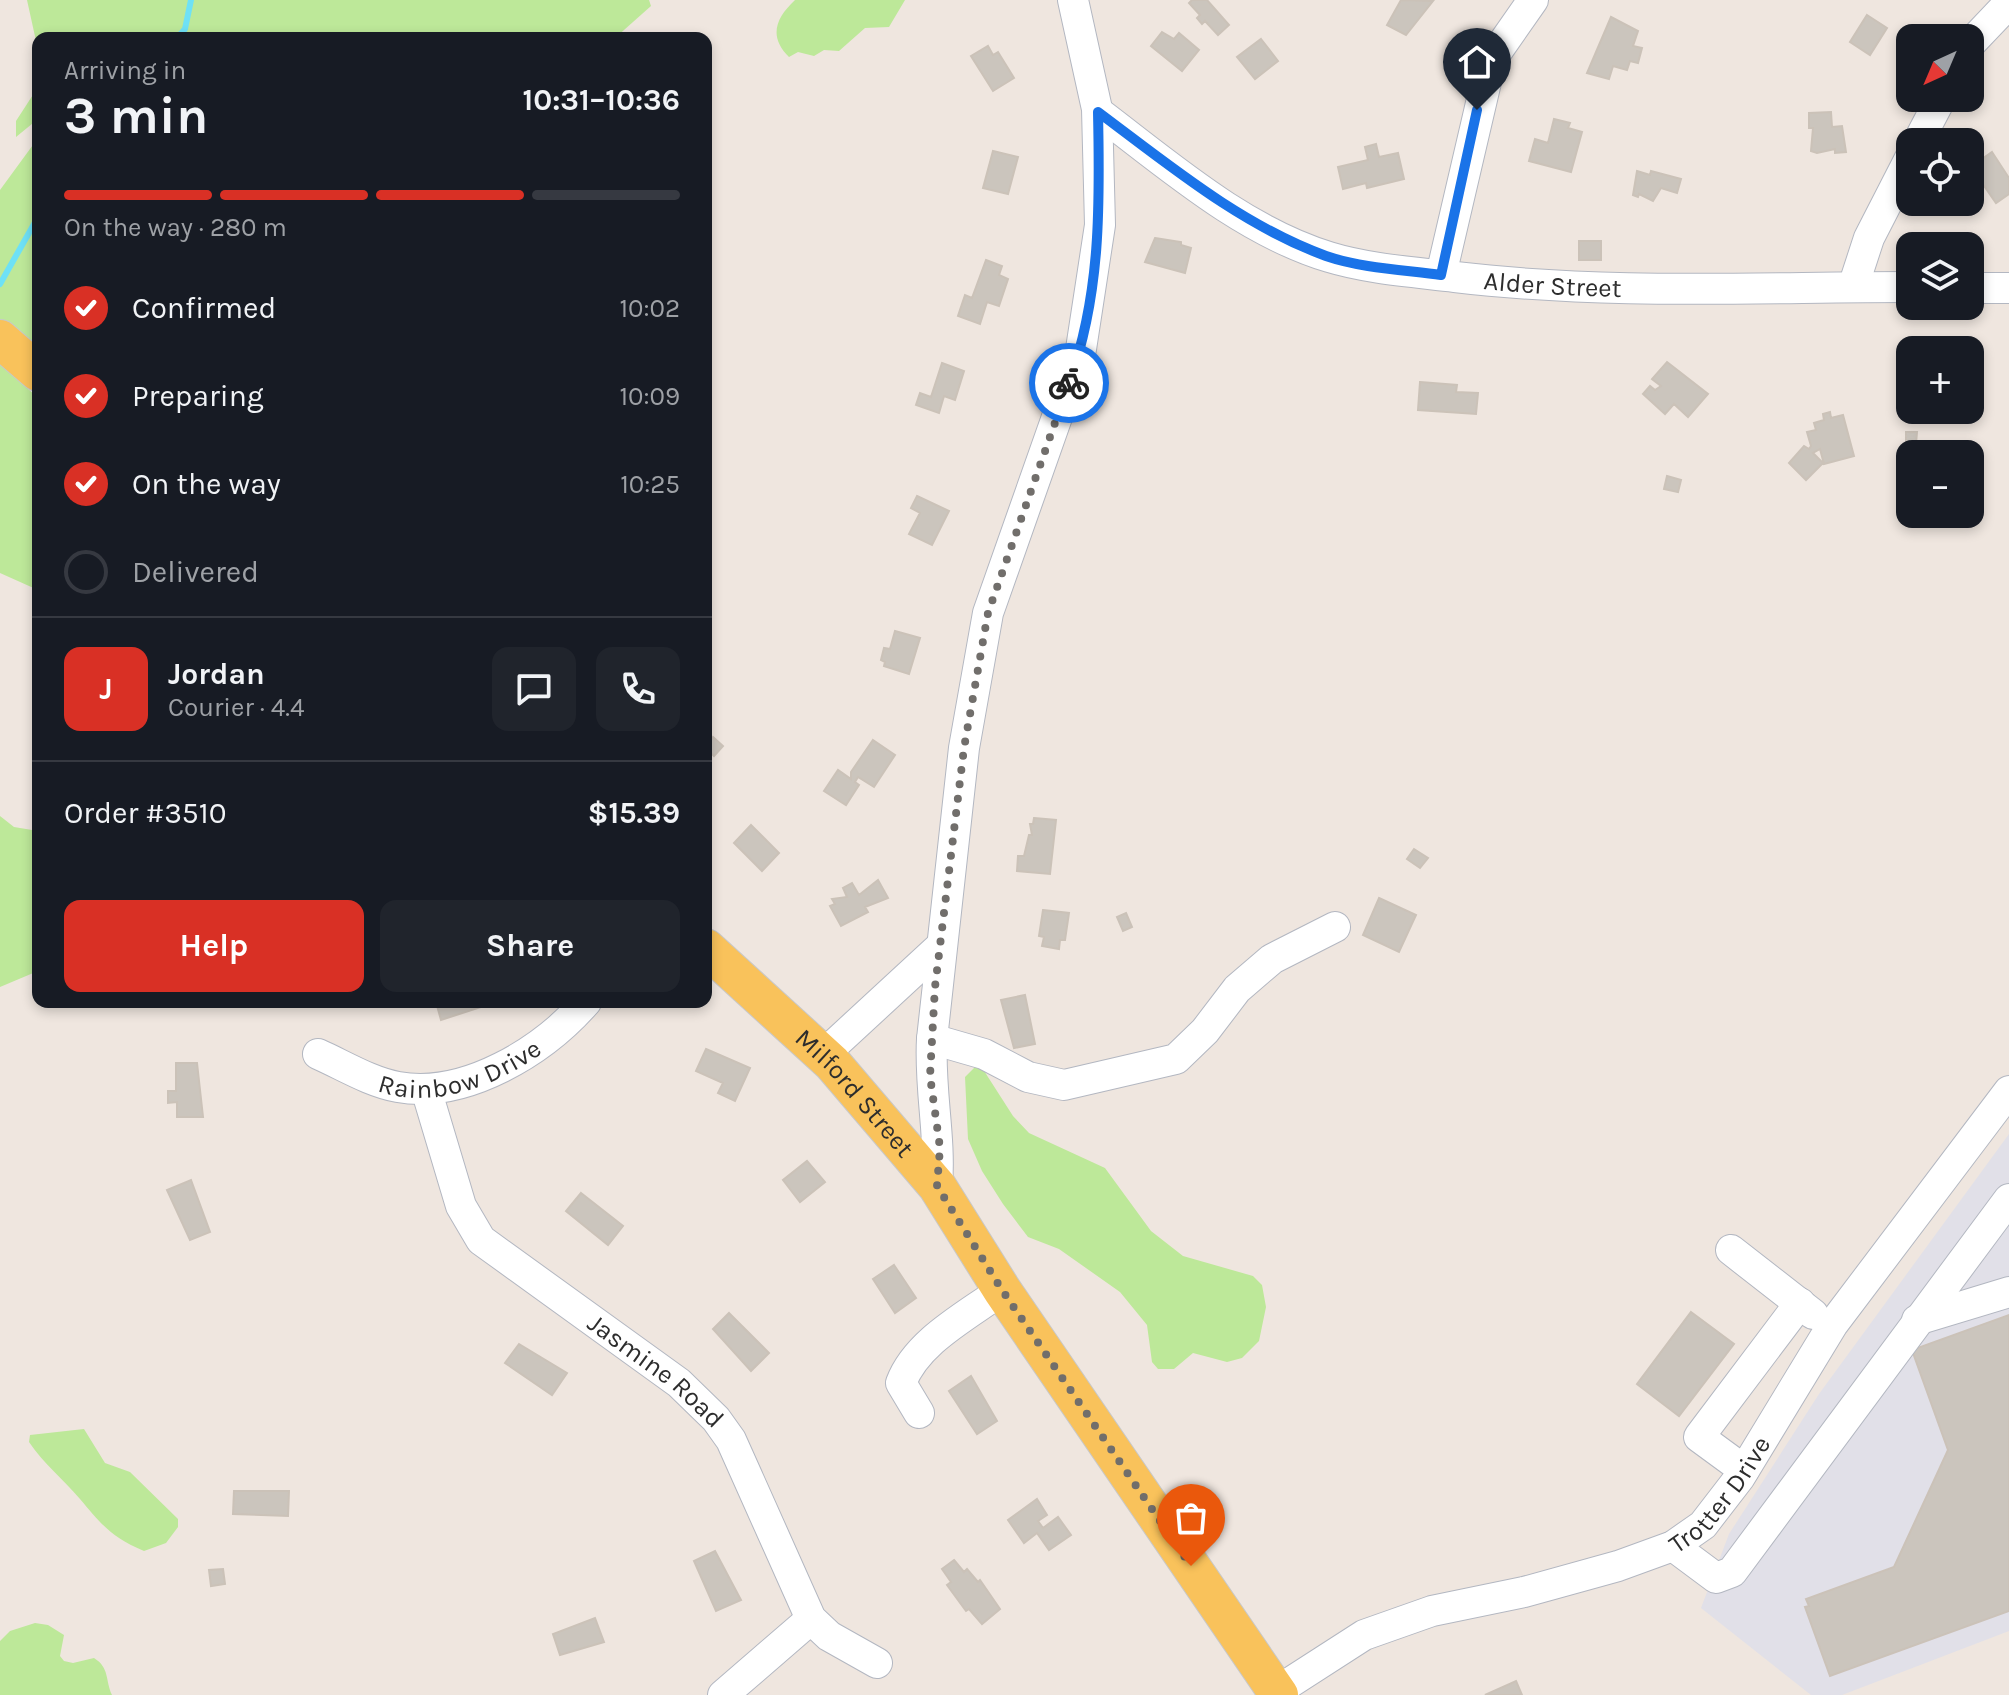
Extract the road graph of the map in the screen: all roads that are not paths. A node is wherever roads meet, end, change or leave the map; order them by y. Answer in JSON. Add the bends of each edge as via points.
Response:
{"nodes":[{"id":1,"x":1073,"y":0,"type":"edge"},
{"id":2,"x":1533,"y":0,"type":"edge"},
{"id":3,"x":2009,"y":3,"type":"edge"},
{"id":4,"x":1984,"y":29,"type":"edge"},
{"id":5,"x":1098,"y":112,"type":"junction"},
{"id":6,"x":1896,"y":185,"type":"edge"},
{"id":7,"x":1441,"y":275,"type":"junction"},
{"id":8,"x":1853,"y":287,"type":"junction"},
{"id":9,"x":1896,"y":287,"type":"edge"},
{"id":10,"x":1984,"y":288,"type":"edge"},
{"id":11,"x":2009,"y":288,"type":"edge"},
{"id":12,"x":0,"y":339,"type":"edge"},
{"id":13,"x":32,"y":367,"type":"edge"},
{"id":14,"x":1335,"y":927,"type":"dead end"},
{"id":15,"x":940,"y":947,"type":"junction"},
{"id":16,"x":712,"y":953,"type":"edge"},
{"id":17,"x":581,"y":1008,"type":"edge"},
{"id":18,"x":932,"y":1039,"type":"junction"},
{"id":19,"x":318,"y":1054,"type":"dead end"},
{"id":20,"x":823,"y":1055,"type":"junction"},
{"id":21,"x":426,"y":1089,"type":"junction"},
{"id":22,"x":2009,"y":1091,"type":"edge"},
{"id":23,"x":937,"y":1186,"type":"junction"},
{"id":24,"x":2009,"y":1199,"type":"edge"},
{"id":25,"x":1731,"y":1250,"type":"dead end"},
{"id":26,"x":1002,"y":1290,"type":"junction"},
{"id":27,"x":2009,"y":1292,"type":"edge"},
{"id":28,"x":1800,"y":1303,"type":"junction"},
{"id":29,"x":1917,"y":1320,"type":"junction"},
{"id":30,"x":1830,"y":1328,"type":"junction"},
{"id":31,"x":919,"y":1413,"type":"dead end"},
{"id":32,"x":1744,"y":1470,"type":"junction"},
{"id":33,"x":1673,"y":1546,"type":"junction"},
{"id":34,"x":811,"y":1619,"type":"junction"},
{"id":35,"x":877,"y":1663,"type":"dead end"},
{"id":36,"x":1278,"y":1693,"type":"edge"},
{"id":37,"x":723,"y":1695,"type":"edge"}],
"edges":[{"from":1,"to":5,"type":"street"},
{"from":2,"to":7,"type":"street","via":[[1496,53],[1486,82]]},
{"from":3,"to":4,"type":"street"},
{"from":5,"to":7,"type":"street","name":"Alder Street","via":[[1206,193],[1269,230],[1328,257]]},
{"from":5,"to":15,"type":"street","via":[[1100,225],[1081,349],[988,613],[964,748]]},
{"from":6,"to":8,"type":"street","via":[[1869,238]]},
{"from":7,"to":8,"type":"street","name":"Alder Street","via":[[1544,287]]},
{"from":8,"to":9,"type":"street","name":"Alder Street"},
{"from":10,"to":11,"type":"street"},
{"from":12,"to":13,"type":"main road"},
{"from":14,"to":18,"type":"street","via":[[1272,959],[1237,989],[1176,1059],[1064,1085],[1028,1077],[984,1054]]},
{"from":15,"to":18,"type":"street"},
{"from":15,"to":20,"type":"street"},
{"from":16,"to":20,"type":"main road","name":"Milford Street"},
{"from":17,"to":21,"type":"street","name":"Rainbow Drive","via":[[563,1029],[527,1054],[462,1081]]},
{"from":18,"to":23,"type":"street","via":[[930,1076],[940,1148]]},
{"from":19,"to":21,"type":"street","name":"Rainbow Drive","via":[[395,1087]]},
{"from":20,"to":23,"type":"main road","name":"Milford Street"},
{"from":21,"to":34,"type":"street","name":"Jasmine Road","via":[[461,1206],[481,1240],[679,1383],[716,1419],[731,1440]]},
{"from":22,"to":30,"type":"street","name":"Trotter Drive"},
{"from":23,"to":26,"type":"main road","name":"Milford Street"},
{"from":24,"to":29,"type":"street"},
{"from":25,"to":28,"type":"street"},
{"from":26,"to":31,"type":"street","via":[[907,1366],[901,1383]]},
{"from":26,"to":36,"type":"main road","name":"Milford Street"},
{"from":27,"to":29,"type":"street"},
{"from":28,"to":30,"type":"street"},
{"from":28,"to":32,"type":"street","via":[[1699,1437]]},
{"from":29,"to":33,"type":"street","via":[[1732,1572],[1716,1578]]},
{"from":30,"to":32,"type":"street","name":"Trotter Drive"},
{"from":32,"to":33,"type":"street","name":"Trotter Drive","via":[[1703,1525]]},
{"from":33,"to":36,"type":"street","name":"Trotter Drive","via":[[1524,1592],[1432,1611],[1364,1635]]},
{"from":34,"to":35,"type":"street","name":"Jasmine Road","via":[[829,1636]]},
{"from":34,"to":37,"type":"street"}]}
